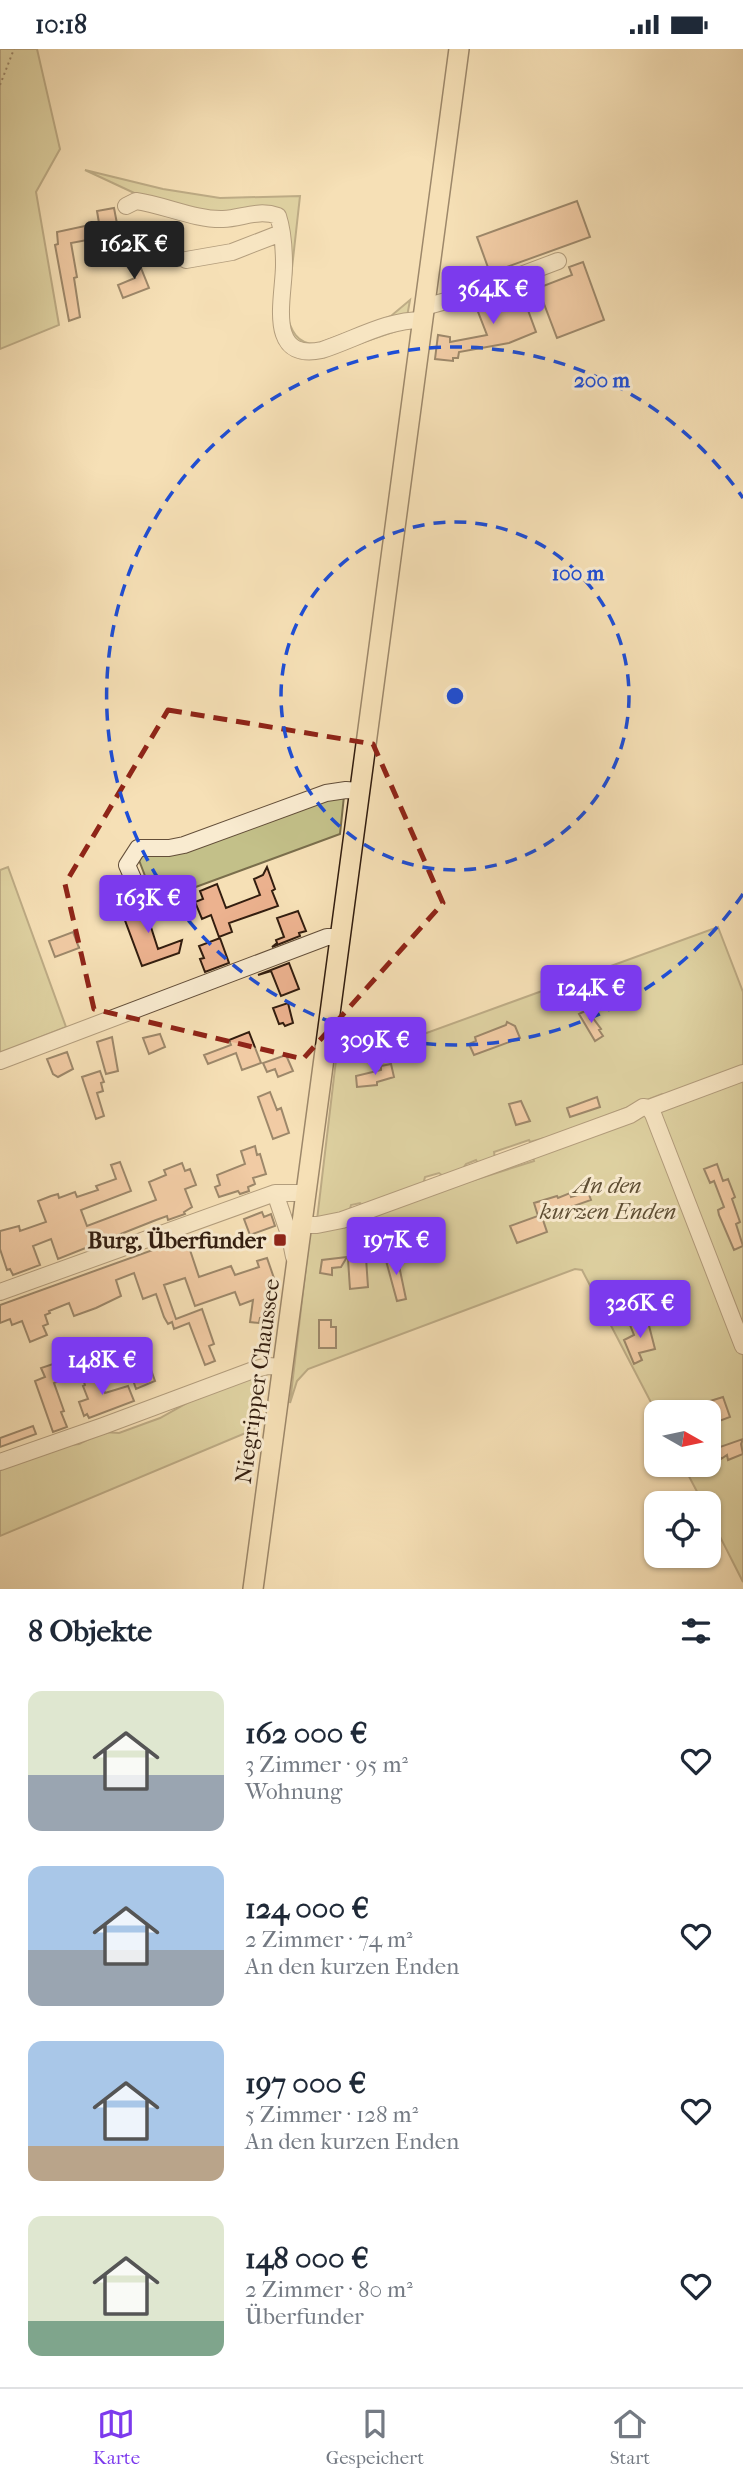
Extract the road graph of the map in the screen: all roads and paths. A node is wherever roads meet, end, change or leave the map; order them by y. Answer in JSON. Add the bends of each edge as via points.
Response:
{"nodes":[{"id":1,"x":13,"y":49,"type":"edge"},
{"id":2,"x":459,"y":49,"type":"edge"},
{"id":3,"x":0,"y":85,"type":"edge"},
{"id":4,"x":126,"y":206,"type":"dead end"},
{"id":5,"x":281,"y":233,"type":"junction"},
{"id":6,"x":186,"y":260,"type":"dead end"},
{"id":7,"x":558,"y":261,"type":"dead end"},
{"id":8,"x":423,"y":314,"type":"junction"},
{"id":9,"x":359,"y":791,"type":"junction"},
{"id":10,"x":142,"y":899,"type":"dead end"},
{"id":11,"x":340,"y":937,"type":"junction"},
{"id":12,"x":0,"y":1061,"type":"edge"},
{"id":13,"x":743,"y":1073,"type":"edge"},
{"id":14,"x":649,"y":1108,"type":"junction"},
{"id":15,"x":275,"y":1193,"type":"junction"},
{"id":16,"x":306,"y":1193,"type":"junction"},
{"id":17,"x":302,"y":1225,"type":"junction"},
{"id":18,"x":296,"y":1269,"type":"junction"},
{"id":19,"x":0,"y":1292,"type":"edge"},
{"id":20,"x":743,"y":1346,"type":"edge"},
{"id":21,"x":284,"y":1367,"type":"junction"},
{"id":22,"x":0,"y":1462,"type":"edge"},
{"id":23,"x":253,"y":1589,"type":"edge"}],
"edges":[{"from":1,"to":3,"type":"path"},
{"from":2,"to":8,"type":"main road","name":"Niegripper Chaussee"},
{"from":4,"to":5,"type":"street","via":[[136,201],[224,219],[269,213],[278,216]]},
{"from":5,"to":6,"type":"street","via":[[232,252]]},
{"from":5,"to":8,"type":"street","via":[[280,321],[285,336],[299,350],[313,352]]},
{"from":7,"to":8,"type":"street"},
{"from":8,"to":9,"type":"main road","name":"Niegripper Chaussee"},
{"from":9,"to":10,"type":"street","via":[[326,793],[184,845],[138,848],[127,865]]},
{"from":9,"to":11,"type":"main road","name":"Niegripper Chaussee"},
{"from":11,"to":12,"type":"street","via":[[327,937]]},
{"from":11,"to":16,"type":"main road","name":"Niegripper Chaussee"},
{"from":13,"to":14,"type":"street"},
{"from":14,"to":17,"type":"street","via":[[342,1220]]},
{"from":14,"to":20,"type":"street"},
{"from":15,"to":16,"type":"street"},
{"from":15,"to":18,"type":"street"},
{"from":15,"to":19,"type":"street"},
{"from":16,"to":17,"type":"main road","name":"Niegripper Chaussee"},
{"from":17,"to":18,"type":"main road","name":"Niegripper Chaussee"},
{"from":18,"to":21,"type":"main road","name":"Niegripper Chaussee"},
{"from":21,"to":22,"type":"street","via":[[256,1369]]},
{"from":21,"to":23,"type":"main road","name":"Niegripper Chaussee"}]}
